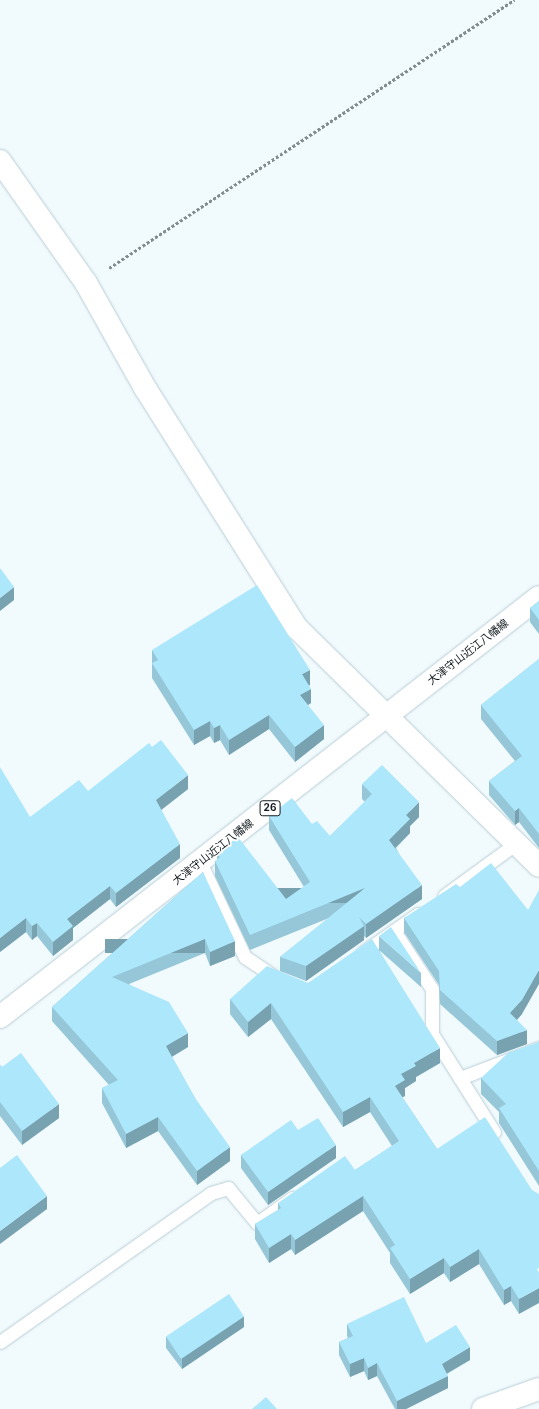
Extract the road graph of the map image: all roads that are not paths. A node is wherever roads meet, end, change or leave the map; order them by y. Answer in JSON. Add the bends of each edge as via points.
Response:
{"nodes":[{"id":1,"x":0,"y":161,"type":"edge"},
{"id":2,"x":539,"y":597,"type":"edge"},
{"id":3,"x":386,"y":717,"type":"junction"},
{"id":4,"x":515,"y":844,"type":"junction"},
{"id":5,"x":200,"y":862,"type":"junction"},
{"id":6,"x":539,"y":866,"type":"edge"},
{"id":7,"x":394,"y":931,"type":"junction"},
{"id":8,"x":351,"y":961,"type":"edge"},
{"id":9,"x":293,"y":985,"type":"edge"},
{"id":10,"x":0,"y":1017,"type":"edge"},
{"id":11,"x":539,"y":1048,"type":"edge"},
{"id":12,"x":460,"y":1078,"type":"junction"},
{"id":13,"x":501,"y":1142,"type":"edge"},
{"id":14,"x":302,"y":1191,"type":"edge"},
{"id":15,"x":0,"y":1342,"type":"edge"},
{"id":16,"x":539,"y":1389,"type":"edge"},
{"id":17,"x":483,"y":1409,"type":"edge"}],
"edges":[{"from":1,"to":3,"type":"street","via":[[86,284],[145,388],[297,628]]},
{"from":2,"to":3,"type":"street","name":"大津守山近江八幡線","number":"26"},
{"from":3,"to":4,"type":"street"},
{"from":3,"to":5,"type":"street","name":"大津守山近江八幡線","number":"26"},
{"from":4,"to":6,"type":"street"},
{"from":4,"to":7,"type":"lane"},
{"from":5,"to":9,"type":"lane","via":[[245,957]]},
{"from":5,"to":10,"type":"street","name":"大津守山近江八幡線","number":"26"},
{"from":7,"to":8,"type":"lane"},
{"from":7,"to":12,"type":"lane","via":[[432,989],[432,1034]]},
{"from":11,"to":12,"type":"lane"},
{"from":12,"to":13,"type":"lane"},
{"from":14,"to":15,"type":"lane","via":[[257,1223],[228,1188],[211,1193]]},
{"from":16,"to":17,"type":"street"}]}
